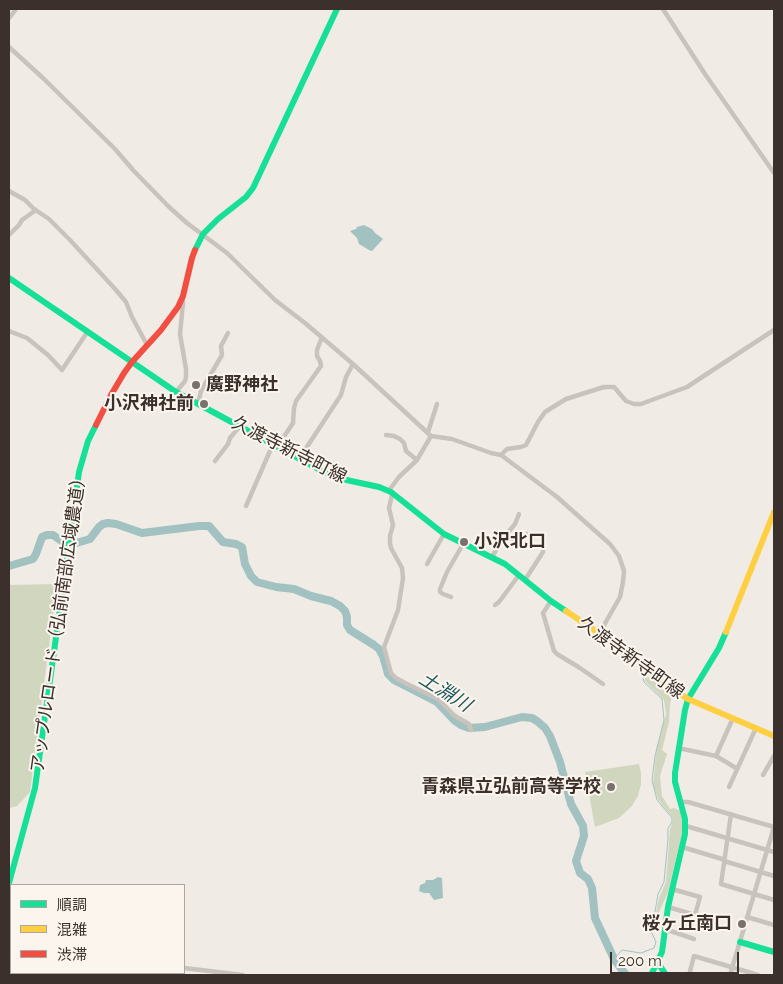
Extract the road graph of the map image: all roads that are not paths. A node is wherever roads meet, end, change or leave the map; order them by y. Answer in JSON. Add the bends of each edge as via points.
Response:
{"nodes":[{"id":1,"x":16,"y":9,"type":"edge"},
{"id":2,"x":337,"y":9,"type":"edge"},
{"id":3,"x":663,"y":9,"type":"edge"},
{"id":4,"x":9,"y":18,"type":"edge"},
{"id":5,"x":9,"y":47,"type":"edge"},
{"id":6,"x":774,"y":173,"type":"edge"},
{"id":7,"x":9,"y":191,"type":"edge"},
{"id":8,"x":36,"y":210,"type":"junction"},
{"id":9,"x":203,"y":234,"type":"junction"},
{"id":10,"x":9,"y":235,"type":"edge"},
{"id":11,"x":9,"y":278,"type":"edge"},
{"id":12,"x":182,"y":296,"type":"junction"},
{"id":13,"x":774,"y":330,"type":"edge"},
{"id":14,"x":9,"y":331,"type":"edge"},
{"id":15,"x":88,"y":331,"type":"junction"},
{"id":16,"x":228,"y":333,"type":"dead end"},
{"id":17,"x":322,"y":337,"type":"junction"},
{"id":18,"x":147,"y":345,"type":"junction"},
{"id":19,"x":132,"y":362,"type":"junction"},
{"id":20,"x":353,"y":364,"type":"junction"},
{"id":21,"x":176,"y":392,"type":"junction"},
{"id":22,"x":198,"y":404,"type":"junction"},
{"id":23,"x":437,"y":404,"type":"dead end"},
{"id":24,"x":240,"y":426,"type":"junction"},
{"id":25,"x":430,"y":434,"type":"junction"},
{"id":26,"x":386,"y":435,"type":"dead end"},
{"id":27,"x":275,"y":445,"type":"junction"},
{"id":28,"x":500,"y":455,"type":"junction"},
{"id":29,"x":299,"y":459,"type":"junction"},
{"id":30,"x":417,"y":460,"type":"junction"},
{"id":31,"x":215,"y":461,"type":"dead end"},
{"id":32,"x":391,"y":492,"type":"junction"},
{"id":33,"x":246,"y":506,"type":"dead end"},
{"id":34,"x":774,"y":512,"type":"edge"},
{"id":35,"x":520,"y":514,"type":"dead end"},
{"id":36,"x":444,"y":534,"type":"junction"},
{"id":37,"x":526,"y":534,"type":"dead end"},
{"id":38,"x":506,"y":535,"type":"junction"},
{"id":39,"x":543,"y":543,"type":"dead end"},
{"id":40,"x":463,"y":544,"type":"junction"},
{"id":41,"x":492,"y":557,"type":"junction"},
{"id":42,"x":427,"y":564,"type":"dead end"},
{"id":43,"x":519,"y":575,"type":"junction"},
{"id":44,"x":525,"y":580,"type":"junction"},
{"id":45,"x":451,"y":596,"type":"dead end"},
{"id":46,"x":551,"y":601,"type":"junction"},
{"id":47,"x":495,"y":605,"type":"dead end"},
{"id":48,"x":599,"y":634,"type":"junction"},
{"id":49,"x":603,"y":684,"type":"dead end"},
{"id":50,"x":688,"y":699,"type":"junction"},
{"id":51,"x":733,"y":718,"type":"junction"},
{"id":52,"x":471,"y":728,"type":"dead end"},
{"id":53,"x":756,"y":728,"type":"junction"},
{"id":54,"x":774,"y":736,"type":"edge"},
{"id":55,"x":678,"y":748,"type":"junction"},
{"id":56,"x":716,"y":756,"type":"junction"},
{"id":57,"x":774,"y":756,"type":"edge"},
{"id":58,"x":736,"y":768,"type":"junction"},
{"id":59,"x":763,"y":775,"type":"dead end"},
{"id":60,"x":728,"y":787,"type":"dead end"},
{"id":61,"x":681,"y":802,"type":"junction"},
{"id":62,"x":731,"y":814,"type":"junction"},
{"id":63,"x":686,"y":826,"type":"junction"},
{"id":64,"x":774,"y":827,"type":"edge"},
{"id":65,"x":728,"y":838,"type":"junction"},
{"id":66,"x":682,"y":847,"type":"junction"},
{"id":67,"x":767,"y":850,"type":"junction"},
{"id":68,"x":774,"y":852,"type":"edge"},
{"id":69,"x":724,"y":861,"type":"junction"},
{"id":70,"x":760,"y":872,"type":"junction"},
{"id":71,"x":774,"y":876,"type":"edge"},
{"id":72,"x":9,"y":883,"type":"edge"},
{"id":73,"x":672,"y":889,"type":"junction"},
{"id":74,"x":754,"y":894,"type":"junction"},
{"id":75,"x":774,"y":900,"type":"edge"},
{"id":76,"x":668,"y":907,"type":"junction"},
{"id":77,"x":747,"y":916,"type":"junction"},
{"id":78,"x":774,"y":925,"type":"edge"},
{"id":79,"x":665,"y":929,"type":"junction"},
{"id":80,"x":694,"y":939,"type":"dead end"},
{"id":81,"x":740,"y":942,"type":"junction"},
{"id":82,"x":774,"y":952,"type":"edge"},
{"id":83,"x":658,"y":963,"type":"junction"},
{"id":84,"x":185,"y":968,"type":"edge"},
{"id":85,"x":732,"y":968,"type":"junction"},
{"id":86,"x":664,"y":974,"type":"edge"},
{"id":87,"x":244,"y":975,"type":"edge"},
{"id":88,"x":651,"y":975,"type":"edge"},
{"id":89,"x":689,"y":975,"type":"edge"},
{"id":90,"x":730,"y":975,"type":"edge"},
{"id":91,"x":758,"y":975,"type":"edge"}],
"edges":[{"from":1,"to":4,"type":"street"},
{"from":2,"to":9,"type":"street","name":"アップルロード（弘前南部広域農道）","via":[[253,188]]},
{"from":3,"to":6,"type":"street"},
{"from":5,"to":9,"type":"street","via":[[116,149],[158,197]]},
{"from":7,"to":8,"type":"street"},
{"from":8,"to":10,"type":"street"},
{"from":8,"to":18,"type":"street","via":[[70,240],[126,302]]},
{"from":9,"to":12,"type":"street","name":"アップルロード（弘前南部広域農道）","via":[[192,258]]},
{"from":9,"to":17,"type":"street","via":[[275,300]]},
{"from":11,"to":15,"type":"street","name":"久渡寺新寺町線"},
{"from":12,"to":18,"type":"street","name":"アップルロード（弘前南部広域農道）","via":[[171,317]]},
{"from":12,"to":21,"type":"street","via":[[180,334],[186,377]]},
{"from":13,"to":28,"type":"street","via":[[687,386],[641,404],[626,400],[614,387],[566,399],[545,412],[526,445],[507,449]]},
{"from":14,"to":15,"type":"street","via":[[27,338],[62,370]]},
{"from":15,"to":19,"type":"street","name":"久渡寺新寺町線"},
{"from":16,"to":22,"type":"street","via":[[221,346],[222,355],[201,391]]},
{"from":17,"to":20,"type":"street"},
{"from":17,"to":27,"type":"street","via":[[317,350],[321,366],[296,401],[290,430]]},
{"from":18,"to":19,"type":"street","name":"アップルロード（弘前南部広域農道）"},
{"from":19,"to":21,"type":"street","name":"久渡寺新寺町線"},
{"from":19,"to":72,"type":"street","name":"アップルロード（弘前南部広域農道）","via":[[88,441],[79,472],[35,788]]},
{"from":20,"to":25,"type":"street"},
{"from":20,"to":29,"type":"street","via":[[341,394]]},
{"from":21,"to":22,"type":"street","name":"久渡寺新寺町線"},
{"from":22,"to":24,"type":"street","name":"久渡寺新寺町線"},
{"from":23,"to":25,"type":"street"},
{"from":24,"to":27,"type":"street","name":"久渡寺新寺町線"},
{"from":24,"to":31,"type":"street"},
{"from":25,"to":28,"type":"street"},
{"from":25,"to":30,"type":"street"},
{"from":26,"to":30,"type":"street","via":[[400,439],[406,451]]},
{"from":27,"to":29,"type":"street","name":"久渡寺新寺町線"},
{"from":27,"to":33,"type":"street"},
{"from":28,"to":48,"type":"street","via":[[557,497],[604,538],[619,556],[624,571],[620,597]]},
{"from":29,"to":32,"type":"street","name":"久渡寺新寺町線","via":[[337,478]]},
{"from":30,"to":32,"type":"street","via":[[394,483]]},
{"from":32,"to":36,"type":"street","name":"久渡寺新寺町線"},
{"from":32,"to":52,"type":"street","via":[[391,548],[402,568],[403,578],[398,610],[384,648],[391,673],[434,696]]},
{"from":34,"to":50,"type":"street","via":[[719,648]]},
{"from":35,"to":38,"type":"street"},
{"from":36,"to":40,"type":"street","name":"久渡寺新寺町線"},
{"from":36,"to":42,"type":"street"},
{"from":37,"to":38,"type":"street","via":[[518,540]]},
{"from":38,"to":41,"type":"street"},
{"from":39,"to":44,"type":"street","via":[[543,552]]},
{"from":40,"to":41,"type":"street","name":"久渡寺新寺町線"},
{"from":40,"to":45,"type":"street","via":[[440,589],[443,594]]},
{"from":41,"to":43,"type":"street","name":"久渡寺新寺町線"},
{"from":43,"to":44,"type":"street","name":"久渡寺新寺町線"},
{"from":43,"to":47,"type":"street"},
{"from":44,"to":46,"type":"street","name":"久渡寺新寺町線"},
{"from":46,"to":48,"type":"street","name":"久渡寺新寺町線"},
{"from":46,"to":49,"type":"street","via":[[543,613],[554,650]]},
{"from":48,"to":50,"type":"street","name":"久渡寺新寺町線"},
{"from":50,"to":51,"type":"street","name":"久渡寺新寺町線"},
{"from":50,"to":55,"type":"street"},
{"from":51,"to":53,"type":"street","name":"久渡寺新寺町線"},
{"from":51,"to":56,"type":"street"},
{"from":53,"to":54,"type":"street","name":"久渡寺新寺町線"},
{"from":53,"to":58,"type":"street"},
{"from":55,"to":56,"type":"street"},
{"from":55,"to":61,"type":"street","via":[[675,782]]},
{"from":56,"to":58,"type":"street"},
{"from":57,"to":59,"type":"street"},
{"from":58,"to":60,"type":"street"},
{"from":61,"to":62,"type":"street"},
{"from":61,"to":63,"type":"street"},
{"from":62,"to":64,"type":"street"},
{"from":62,"to":65,"type":"street"},
{"from":63,"to":65,"type":"street"},
{"from":63,"to":66,"type":"street"},
{"from":64,"to":67,"type":"street"},
{"from":65,"to":67,"type":"street"},
{"from":65,"to":69,"type":"street"},
{"from":66,"to":69,"type":"street"},
{"from":66,"to":73,"type":"street"},
{"from":67,"to":68,"type":"street"},
{"from":67,"to":70,"type":"street"},
{"from":69,"to":70,"type":"street"},
{"from":69,"to":74,"type":"street","via":[[721,884]]},
{"from":70,"to":71,"type":"street"},
{"from":70,"to":74,"type":"street"},
{"from":73,"to":76,"type":"street"},
{"from":73,"to":76,"type":"street","via":[[700,898],[695,915]]},
{"from":74,"to":75,"type":"street"},
{"from":74,"to":77,"type":"street"},
{"from":76,"to":79,"type":"street"},
{"from":77,"to":78,"type":"street"},
{"from":77,"to":81,"type":"street"},
{"from":79,"to":80,"type":"street"},
{"from":79,"to":83,"type":"street"},
{"from":81,"to":82,"type":"street"},
{"from":81,"to":85,"type":"street"},
{"from":83,"to":86,"type":"street"},
{"from":83,"to":88,"type":"street"},
{"from":84,"to":87,"type":"street"},
{"from":85,"to":89,"type":"street","via":[[694,956]]},
{"from":85,"to":90,"type":"street"},
{"from":85,"to":91,"type":"street"}]}
